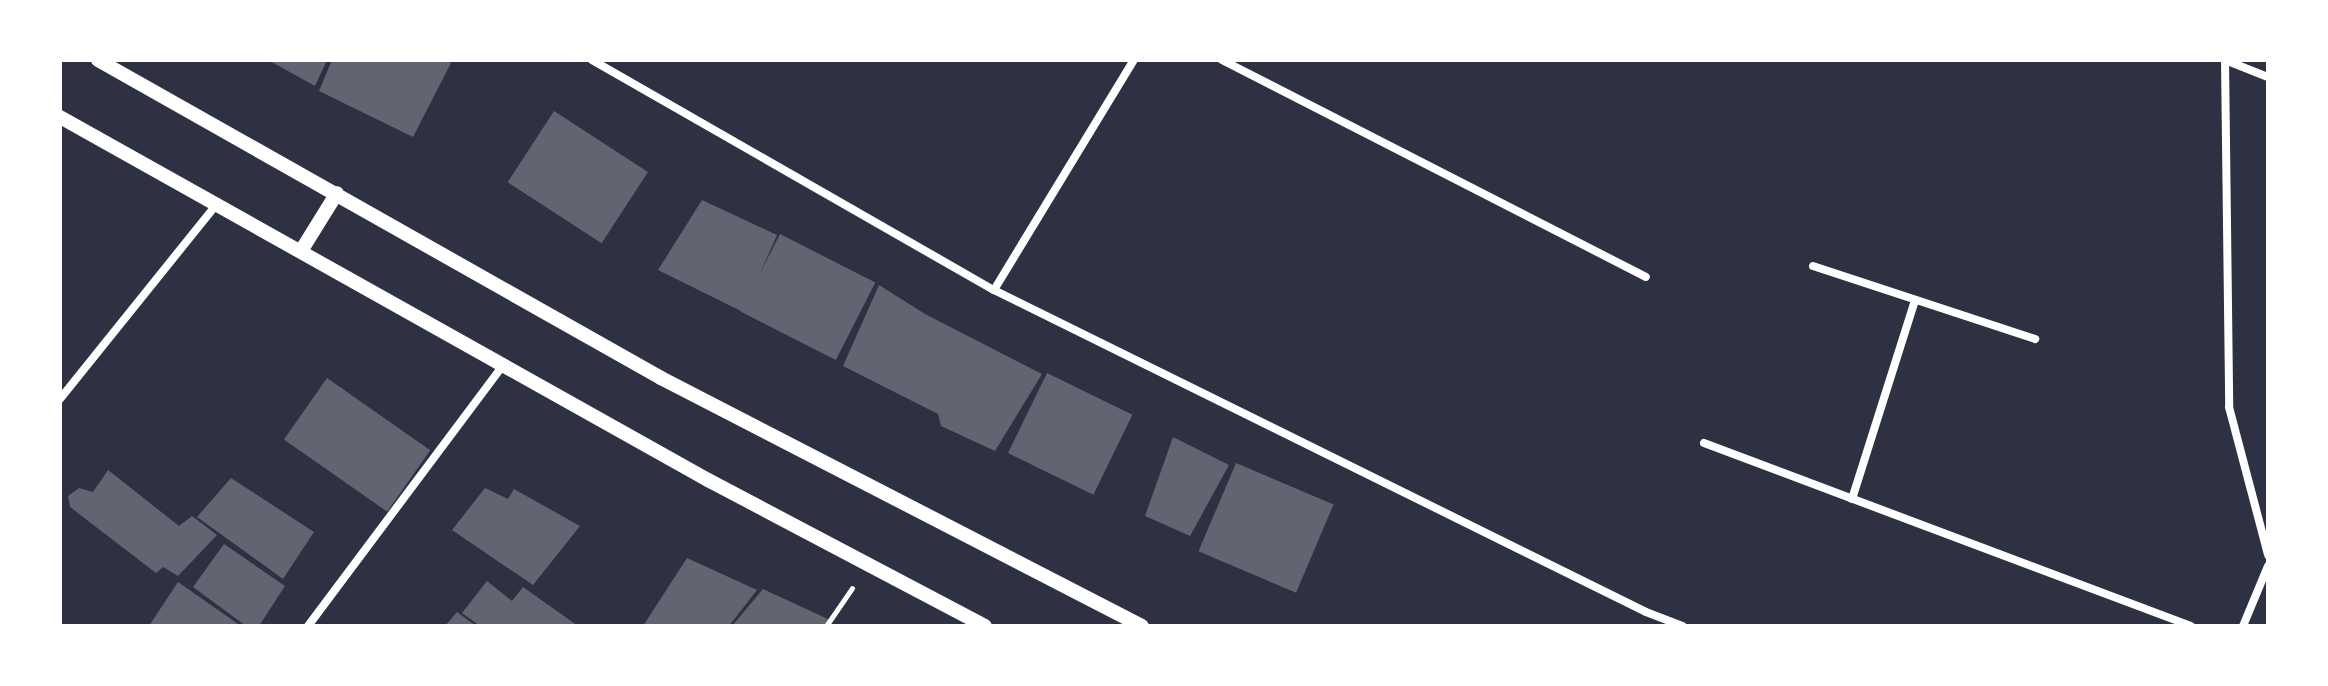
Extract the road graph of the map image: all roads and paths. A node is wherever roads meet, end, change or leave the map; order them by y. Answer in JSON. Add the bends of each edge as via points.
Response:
{"nodes":[{"id":1,"x":98,"y":60,"type":"edge"},
{"id":2,"x":592,"y":60,"type":"edge"},
{"id":3,"x":1134,"y":60,"type":"edge"},
{"id":4,"x":1222,"y":60,"type":"edge"},
{"id":5,"x":2225,"y":60,"type":"edge"},
{"id":6,"x":2268,"y":77,"type":"edge"},
{"id":7,"x":60,"y":117,"type":"edge"},
{"id":8,"x":337,"y":193,"type":"junction"},
{"id":9,"x":217,"y":204,"type":"junction"},
{"id":10,"x":301,"y":251,"type":"junction"},
{"id":11,"x":1813,"y":266,"type":"dead end"},
{"id":12,"x":1646,"y":277,"type":"dead end"},
{"id":13,"x":994,"y":290,"type":"junction"},
{"id":14,"x":1915,"y":300,"type":"junction"},
{"id":15,"x":2035,"y":339,"type":"dead end"},
{"id":16,"x":504,"y":363,"type":"junction"},
{"id":17,"x":60,"y":399,"type":"edge"},
{"id":18,"x":1704,"y":443,"type":"dead end"},
{"id":19,"x":1852,"y":499,"type":"junction"},
{"id":20,"x":2268,"y":555,"type":"edge"},
{"id":21,"x":869,"y":564,"type":"junction"},
{"id":22,"x":2268,"y":566,"type":"edge"},
{"id":23,"x":308,"y":626,"type":"edge"},
{"id":24,"x":826,"y":626,"type":"edge"},
{"id":25,"x":985,"y":626,"type":"edge"},
{"id":26,"x":1142,"y":626,"type":"edge"},
{"id":27,"x":1682,"y":626,"type":"edge"},
{"id":28,"x":2191,"y":626,"type":"edge"},
{"id":29,"x":2243,"y":626,"type":"edge"}],
"edges":[{"from":1,"to":8,"type":"street"},
{"from":2,"to":13,"type":"street"},
{"from":3,"to":13,"type":"street"},
{"from":4,"to":12,"type":"street"},
{"from":5,"to":6,"type":"street"},
{"from":5,"to":20,"type":"street","via":[[2229,407]]},
{"from":7,"to":9,"type":"street"},
{"from":8,"to":10,"type":"street"},
{"from":8,"to":26,"type":"street","via":[[661,378]]},
{"from":9,"to":10,"type":"street"},
{"from":9,"to":17,"type":"street"},
{"from":10,"to":16,"type":"street"},
{"from":11,"to":14,"type":"street"},
{"from":13,"to":27,"type":"street"},
{"from":14,"to":15,"type":"street"},
{"from":14,"to":19,"type":"street"},
{"from":16,"to":21,"type":"street","via":[[708,480]]},
{"from":16,"to":23,"type":"street"},
{"from":18,"to":19,"type":"street"},
{"from":19,"to":28,"type":"street"},
{"from":21,"to":24,"type":"path"},
{"from":21,"to":25,"type":"street"},
{"from":22,"to":29,"type":"street"}]}
